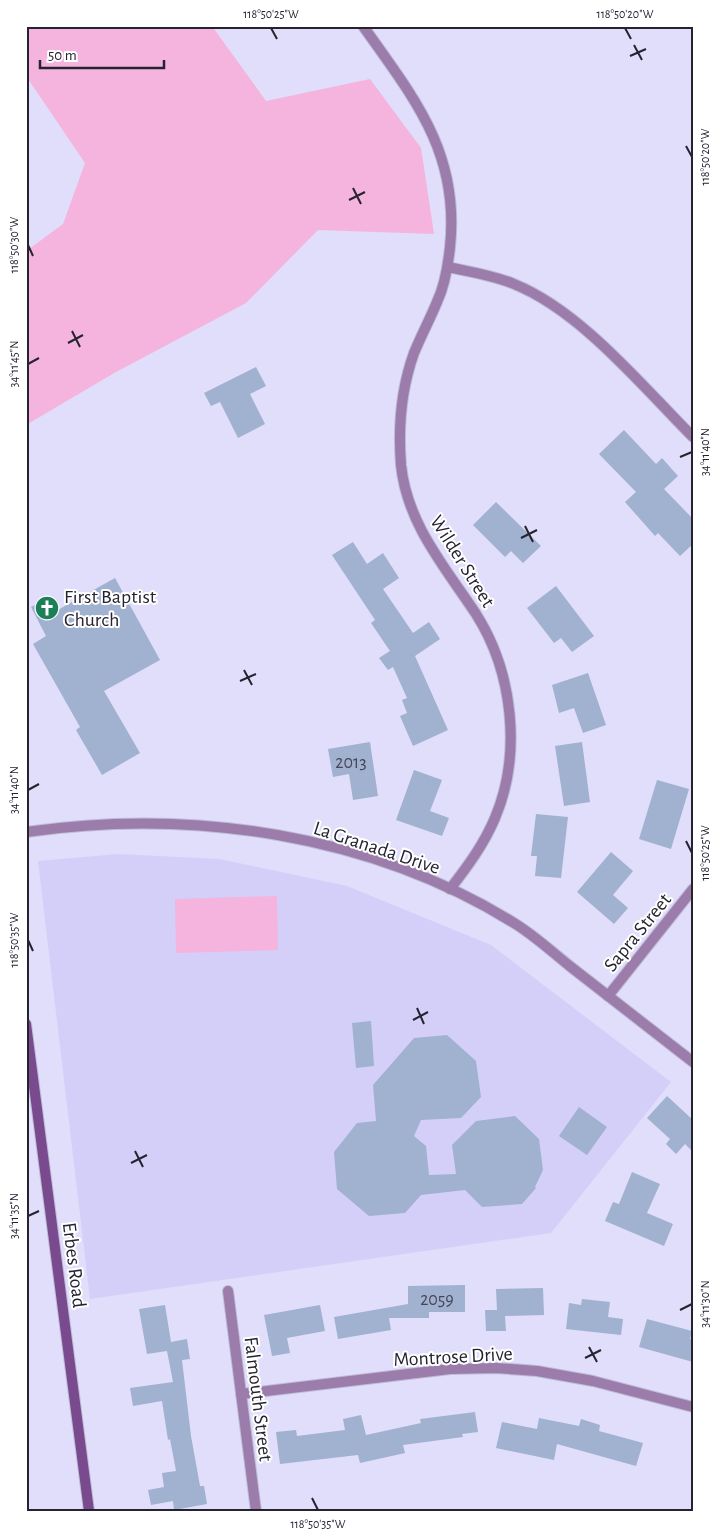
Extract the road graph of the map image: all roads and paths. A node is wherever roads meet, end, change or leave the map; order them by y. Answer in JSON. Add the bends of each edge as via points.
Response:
{"nodes":[{"id":1,"x":363,"y":26,"type":"edge"},
{"id":2,"x":448,"y":268,"type":"junction"},
{"id":3,"x":693,"y":437,"type":"edge"},
{"id":4,"x":26,"y":832,"type":"edge"},
{"id":5,"x":450,"y":889,"type":"junction"},
{"id":6,"x":693,"y":889,"type":"edge"},
{"id":7,"x":608,"y":996,"type":"junction"},
{"id":8,"x":26,"y":1024,"type":"edge"},
{"id":9,"x":693,"y":1062,"type":"edge"},
{"id":10,"x":228,"y":1291,"type":"dead end"},
{"id":11,"x":241,"y":1394,"type":"junction"},
{"id":12,"x":693,"y":1407,"type":"edge"},
{"id":13,"x":89,"y":1511,"type":"edge"},
{"id":14,"x":256,"y":1511,"type":"edge"}],
"edges":[{"from":1,"to":2,"type":"street","name":"Wilder Street","via":[[413,97],[436,142],[450,196],[452,229]]},
{"from":2,"to":3,"type":"street","via":[[514,283],[542,297],[568,315]]},
{"from":2,"to":5,"type":"street","name":"Wilder Street","via":[[405,383],[399,427],[401,467],[410,503],[424,536],[477,616],[494,650],[506,687],[511,732],[507,776],[496,816],[476,855]]},
{"from":4,"to":5,"type":"street","name":"La Granada Drive","via":[[108,823],[171,823],[230,828],[340,849]]},
{"from":5,"to":7,"type":"street","name":"La Granada Drive","via":[[515,924]]},
{"from":6,"to":7,"type":"street","name":"Sapra Street"},
{"from":7,"to":9,"type":"street","name":"La Granada Drive"},
{"from":8,"to":13,"type":"main road","name":"Erbes Road"},
{"from":10,"to":11,"type":"street","name":"Falmouth Street"},
{"from":11,"to":12,"type":"street","name":"Montrose Drive","via":[[450,1369],[496,1368],[593,1381]]},
{"from":11,"to":14,"type":"street","name":"Falmouth Street"}]}
